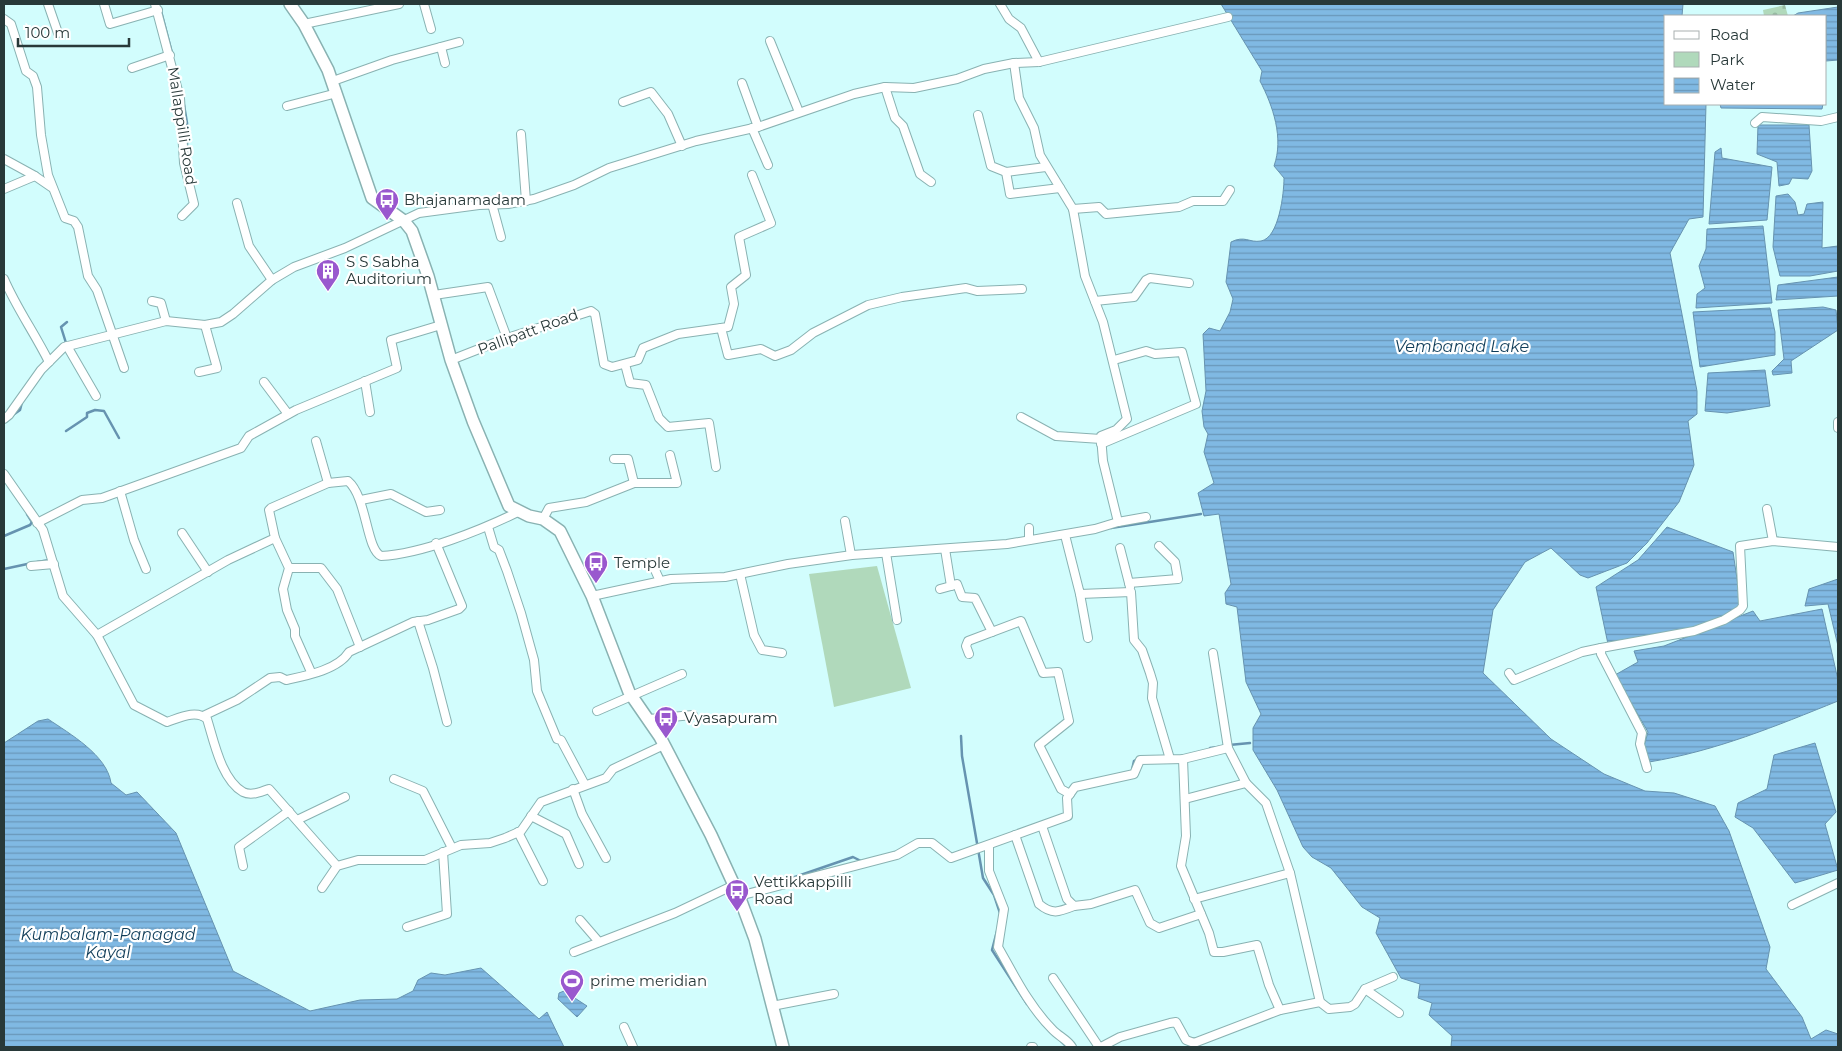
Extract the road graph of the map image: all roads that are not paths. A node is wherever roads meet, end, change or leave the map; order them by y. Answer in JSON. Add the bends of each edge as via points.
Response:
{"nodes":[{"id":1,"x":48,"y":4,"type":"edge"},
{"id":2,"x":104,"y":4,"type":"edge"},
{"id":3,"x":290,"y":4,"type":"edge"},
{"id":4,"x":399,"y":4,"type":"edge"},
{"id":5,"x":424,"y":4,"type":"edge"},
{"id":6,"x":1000,"y":4,"type":"edge"},
{"id":7,"x":156,"y":7,"type":"edge"},
{"id":8,"x":1228,"y":18,"type":"dead end"},
{"id":9,"x":4,"y":19,"type":"edge"},
{"id":10,"x":304,"y":24,"type":"junction"},
{"id":11,"x":431,"y":29,"type":"dead end"},
{"id":12,"x":58,"y":32,"type":"dead end"},
{"id":13,"x":770,"y":41,"type":"dead end"},
{"id":14,"x":459,"y":42,"type":"dead end"},
{"id":15,"x":441,"y":47,"type":"junction"},
{"id":16,"x":170,"y":55,"type":"junction"},
{"id":17,"x":1039,"y":62,"type":"junction"},
{"id":18,"x":445,"y":63,"type":"dead end"},
{"id":19,"x":1014,"y":63,"type":"junction"},
{"id":20,"x":132,"y":68,"type":"dead end"},
{"id":21,"x":333,"y":81,"type":"junction"},
{"id":22,"x":742,"y":83,"type":"dead end"},
{"id":23,"x":885,"y":87,"type":"junction"},
{"id":24,"x":337,"y":93,"type":"junction"},
{"id":25,"x":623,"y":102,"type":"dead end"},
{"id":26,"x":287,"y":106,"type":"dead end"},
{"id":27,"x":799,"y":112,"type":"junction"},
{"id":28,"x":978,"y":115,"type":"dead end"},
{"id":29,"x":1838,"y":118,"type":"edge"},
{"id":30,"x":1755,"y":123,"type":"dead end"},
{"id":31,"x":755,"y":127,"type":"junction"},
{"id":32,"x":521,"y":134,"type":"dead end"},
{"id":33,"x":682,"y":146,"type":"junction"},
{"id":34,"x":4,"y":159,"type":"edge"},
{"id":35,"x":768,"y":165,"type":"dead end"},
{"id":36,"x":1046,"y":167,"type":"junction"},
{"id":37,"x":1006,"y":172,"type":"junction"},
{"id":38,"x":752,"y":175,"type":"dead end"},
{"id":39,"x":35,"y":176,"type":"junction"},
{"id":40,"x":931,"y":182,"type":"dead end"},
{"id":41,"x":51,"y":186,"type":"junction"},
{"id":42,"x":1060,"y":188,"type":"junction"},
{"id":43,"x":4,"y":189,"type":"edge"},
{"id":44,"x":1230,"y":190,"type":"dead end"},
{"id":45,"x":526,"y":200,"type":"junction"},
{"id":46,"x":237,"y":203,"type":"dead end"},
{"id":47,"x":492,"y":204,"type":"junction"},
{"id":48,"x":1073,"y":209,"type":"junction"},
{"id":49,"x":182,"y":216,"type":"dead end"},
{"id":50,"x":404,"y":221,"type":"junction"},
{"id":51,"x":501,"y":238,"type":"dead end"},
{"id":52,"x":4,"y":278,"type":"edge"},
{"id":53,"x":272,"y":280,"type":"junction"},
{"id":54,"x":1189,"y":282,"type":"dead end"},
{"id":55,"x":1022,"y":289,"type":"dead end"},
{"id":56,"x":434,"y":295,"type":"junction"},
{"id":57,"x":152,"y":301,"type":"dead end"},
{"id":58,"x":1095,"y":301,"type":"junction"},
{"id":59,"x":166,"y":321,"type":"junction"},
{"id":60,"x":205,"y":325,"type":"junction"},
{"id":61,"x":441,"y":325,"type":"junction"},
{"id":62,"x":721,"y":328,"type":"junction"},
{"id":63,"x":111,"y":335,"type":"junction"},
{"id":64,"x":507,"y":338,"type":"junction"},
{"id":65,"x":67,"y":346,"type":"junction"},
{"id":66,"x":452,"y":360,"type":"junction"},
{"id":67,"x":1114,"y":360,"type":"junction"},
{"id":68,"x":49,"y":362,"type":"junction"},
{"id":69,"x":625,"y":364,"type":"junction"},
{"id":70,"x":124,"y":368,"type":"dead end"},
{"id":71,"x":199,"y":372,"type":"dead end"},
{"id":72,"x":365,"y":381,"type":"junction"},
{"id":73,"x":264,"y":382,"type":"dead end"},
{"id":74,"x":96,"y":396,"type":"dead end"},
{"id":75,"x":370,"y":412,"type":"dead end"},
{"id":76,"x":288,"y":414,"type":"junction"},
{"id":77,"x":1021,"y":417,"type":"dead end"},
{"id":78,"x":4,"y":419,"type":"edge"},
{"id":79,"x":1838,"y":422,"type":"edge"},
{"id":80,"x":1838,"y":428,"type":"edge"},
{"id":81,"x":316,"y":441,"type":"dead end"},
{"id":82,"x":1101,"y":442,"type":"junction"},
{"id":83,"x":670,"y":455,"type":"dead end"},
{"id":84,"x":614,"y":459,"type":"dead end"},
{"id":85,"x":716,"y":467,"type":"dead end"},
{"id":86,"x":4,"y":474,"type":"edge"},
{"id":87,"x":634,"y":482,"type":"junction"},
{"id":88,"x":328,"y":483,"type":"junction"},
{"id":89,"x":120,"y":491,"type":"junction"},
{"id":90,"x":361,"y":500,"type":"junction"},
{"id":91,"x":1768,"y":509,"type":"dead end"},
{"id":92,"x":440,"y":510,"type":"dead end"},
{"id":93,"x":518,"y":512,"type":"junction"},
{"id":94,"x":1146,"y":517,"type":"dead end"},
{"id":95,"x":543,"y":519,"type":"junction"},
{"id":96,"x":845,"y":521,"type":"dead end"},
{"id":97,"x":1118,"y":522,"type":"junction"},
{"id":98,"x":37,"y":523,"type":"junction"},
{"id":99,"x":488,"y":527,"type":"junction"},
{"id":100,"x":1029,"y":528,"type":"dead end"},
{"id":101,"x":182,"y":533,"type":"dead end"},
{"id":102,"x":1064,"y":535,"type":"junction"},
{"id":103,"x":275,"y":538,"type":"junction"},
{"id":104,"x":1029,"y":540,"type":"junction"},
{"id":105,"x":1773,"y":541,"type":"junction"},
{"id":106,"x":436,"y":543,"type":"junction"},
{"id":107,"x":1159,"y":546,"type":"dead end"},
{"id":108,"x":1838,"y":547,"type":"edge"},
{"id":109,"x":1120,"y":548,"type":"dead end"},
{"id":110,"x":946,"y":549,"type":"junction"},
{"id":111,"x":886,"y":553,"type":"junction"},
{"id":112,"x":851,"y":555,"type":"junction"},
{"id":113,"x":647,"y":563,"type":"dead end"},
{"id":114,"x":54,"y":564,"type":"junction"},
{"id":115,"x":31,"y":566,"type":"dead end"},
{"id":116,"x":289,"y":568,"type":"junction"},
{"id":117,"x":146,"y":569,"type":"dead end"},
{"id":118,"x":208,"y":572,"type":"junction"},
{"id":119,"x":740,"y":574,"type":"junction"},
{"id":120,"x":660,"y":581,"type":"junction"},
{"id":121,"x":951,"y":586,"type":"junction"},
{"id":122,"x":1130,"y":588,"type":"junction"},
{"id":123,"x":940,"y":589,"type":"dead end"},
{"id":124,"x":1080,"y":594,"type":"junction"},
{"id":125,"x":592,"y":596,"type":"junction"},
{"id":126,"x":897,"y":620,"type":"dead end"},
{"id":127,"x":418,"y":621,"type":"junction"},
{"id":128,"x":992,"y":632,"type":"junction"},
{"id":129,"x":98,"y":635,"type":"junction"},
{"id":130,"x":1088,"y":638,"type":"dead end"},
{"id":131,"x":360,"y":647,"type":"junction"},
{"id":132,"x":1601,"y":648,"type":"junction"},
{"id":133,"x":782,"y":653,"type":"dead end"},
{"id":134,"x":1213,"y":653,"type":"dead end"},
{"id":135,"x":969,"y":654,"type":"dead end"},
{"id":136,"x":311,"y":672,"type":"junction"},
{"id":137,"x":1508,"y":673,"type":"dead end"},
{"id":138,"x":682,"y":674,"type":"dead end"},
{"id":139,"x":633,"y":696,"type":"junction"},
{"id":140,"x":597,"y":711,"type":"dead end"},
{"id":141,"x":693,"y":715,"type":"dead end"},
{"id":142,"x":203,"y":716,"type":"junction"},
{"id":143,"x":649,"y":719,"type":"junction"},
{"id":144,"x":447,"y":722,"type":"dead end"},
{"id":145,"x":664,"y":745,"type":"junction"},
{"id":146,"x":1228,"y":748,"type":"junction"},
{"id":147,"x":1183,"y":759,"type":"junction"},
{"id":148,"x":1170,"y":760,"type":"junction"},
{"id":149,"x":1647,"y":768,"type":"dead end"},
{"id":150,"x":394,"y":779,"type":"dead end"},
{"id":151,"x":1246,"y":783,"type":"junction"},
{"id":152,"x":585,"y":785,"type":"junction"},
{"id":153,"x":573,"y":790,"type":"junction"},
{"id":154,"x":1070,"y":794,"type":"junction"},
{"id":155,"x":345,"y":797,"type":"dead end"},
{"id":156,"x":1184,"y":799,"type":"junction"},
{"id":157,"x":290,"y":811,"type":"junction"},
{"id":158,"x":531,"y":816,"type":"junction"},
{"id":159,"x":297,"y":820,"type":"junction"},
{"id":160,"x":1042,"y":826,"type":"junction"},
{"id":161,"x":518,"y":832,"type":"junction"},
{"id":162,"x":1015,"y":835,"type":"junction"},
{"id":163,"x":989,"y":845,"type":"junction"},
{"id":164,"x":452,"y":848,"type":"junction"},
{"id":165,"x":443,"y":852,"type":"junction"},
{"id":166,"x":606,"y":858,"type":"dead end"},
{"id":167,"x":578,"y":864,"type":"dead end"},
{"id":168,"x":242,"y":866,"type":"dead end"},
{"id":169,"x":337,"y":866,"type":"junction"},
{"id":170,"x":1290,"y":873,"type":"junction"},
{"id":171,"x":543,"y":881,"type":"dead end"},
{"id":172,"x":1838,"y":883,"type":"edge"},
{"id":173,"x":734,"y":884,"type":"junction"},
{"id":174,"x":322,"y":888,"type":"dead end"},
{"id":175,"x":739,"y":896,"type":"junction"},
{"id":176,"x":1194,"y":899,"type":"junction"},
{"id":177,"x":1792,"y":905,"type":"dead end"},
{"id":178,"x":1074,"y":906,"type":"junction"},
{"id":179,"x":1201,"y":914,"type":"junction"},
{"id":180,"x":580,"y":920,"type":"dead end"},
{"id":181,"x":408,"y":927,"type":"dead end"},
{"id":182,"x":599,"y":942,"type":"junction"},
{"id":183,"x":574,"y":952,"type":"dead end"},
{"id":184,"x":1393,"y":977,"type":"dead end"},
{"id":185,"x":1052,"y":978,"type":"dead end"},
{"id":186,"x":1365,"y":989,"type":"junction"},
{"id":187,"x":834,"y":994,"type":"dead end"},
{"id":188,"x":1320,"y":1002,"type":"junction"},
{"id":189,"x":772,"y":1006,"type":"junction"},
{"id":190,"x":1280,"y":1010,"type":"junction"},
{"id":191,"x":1399,"y":1012,"type":"dead end"},
{"id":192,"x":624,"y":1027,"type":"dead end"},
{"id":193,"x":634,"y":1047,"type":"edge"},
{"id":194,"x":782,"y":1047,"type":"edge"},
{"id":195,"x":1072,"y":1047,"type":"edge"},
{"id":196,"x":1100,"y":1047,"type":"edge"}],
"edges":[{"from":1,"to":12,"type":"street"},
{"from":2,"to":7,"type":"street","via":[[110,24]]},
{"from":3,"to":10,"type":"main road"},
{"from":4,"to":10,"type":"street"},
{"from":5,"to":11,"type":"street"},
{"from":6,"to":17,"type":"street","via":[[1008,19],[1021,28]]},
{"from":7,"to":16,"type":"street","name":"Mallappilli Road"},
{"from":8,"to":17,"type":"street"},
{"from":9,"to":41,"type":"street","via":[[11,24],[26,71],[33,76],[37,87],[41,134]]},
{"from":10,"to":21,"type":"main road"},
{"from":13,"to":27,"type":"street"},
{"from":14,"to":15,"type":"street"},
{"from":15,"to":18,"type":"street"},
{"from":15,"to":21,"type":"street"},
{"from":16,"to":20,"type":"street"},
{"from":16,"to":49,"type":"street","name":"Mallappilli Road","via":[[180,98],[184,163],[194,204]]},
{"from":17,"to":19,"type":"street"},
{"from":19,"to":23,"type":"street","via":[[914,88]]},
{"from":19,"to":36,"type":"street","via":[[1020,98],[1034,128]]},
{"from":21,"to":24,"type":"main road"},
{"from":22,"to":31,"type":"street"},
{"from":23,"to":27,"type":"street"},
{"from":23,"to":40,"type":"street","via":[[920,174]]},
{"from":24,"to":26,"type":"street"},
{"from":24,"to":50,"type":"main road","via":[[372,198]]},
{"from":25,"to":33,"type":"street","via":[[651,92],[668,114]]},
{"from":27,"to":31,"type":"street"},
{"from":28,"to":37,"type":"street","via":[[991,166]]},
{"from":29,"to":30,"type":"street","via":[[1762,117]]},
{"from":31,"to":33,"type":"street"},
{"from":31,"to":35,"type":"street"},
{"from":32,"to":45,"type":"street"},
{"from":33,"to":45,"type":"street","via":[[609,168],[574,185]]},
{"from":34,"to":39,"type":"street"},
{"from":36,"to":37,"type":"street"},
{"from":36,"to":42,"type":"street"},
{"from":37,"to":42,"type":"street","via":[[1010,194]]},
{"from":38,"to":62,"type":"street","via":[[771,223],[739,237],[746,275],[731,287],[734,304],[728,327]]},
{"from":39,"to":41,"type":"street"},
{"from":39,"to":43,"type":"street"},
{"from":41,"to":63,"type":"street","via":[[65,218],[74,221],[78,227],[88,276],[97,290]]},
{"from":42,"to":48,"type":"street"},
{"from":44,"to":48,"type":"street","via":[[1223,201],[1194,202],[1179,207],[1106,214],[1099,207]]},
{"from":45,"to":47,"type":"street"},
{"from":46,"to":53,"type":"street","via":[[249,246]]},
{"from":47,"to":50,"type":"street","via":[[419,213]]},
{"from":47,"to":51,"type":"street"},
{"from":48,"to":58,"type":"street","via":[[1085,276]]},
{"from":50,"to":53,"type":"street"},
{"from":50,"to":56,"type":"main road","via":[[412,231]]},
{"from":52,"to":68,"type":"street","via":[[13,301]]},
{"from":53,"to":60,"type":"street","via":[[233,314],[221,322]]},
{"from":54,"to":58,"type":"street","via":[[1150,278],[1134,297]]},
{"from":55,"to":62,"type":"street","via":[[977,291],[966,288],[868,305],[775,356],[761,349],[728,355]]},
{"from":56,"to":61,"type":"main road"},
{"from":56,"to":64,"type":"street","via":[[488,287]]},
{"from":57,"to":59,"type":"street","via":[[161,303]]},
{"from":58,"to":67,"type":"street"},
{"from":59,"to":60,"type":"street"},
{"from":59,"to":63,"type":"street"},
{"from":60,"to":71,"type":"street","via":[[217,368]]},
{"from":61,"to":66,"type":"main road"},
{"from":61,"to":72,"type":"street","via":[[391,340],[397,368]]},
{"from":62,"to":69,"type":"street","via":[[678,334],[644,348],[638,360]]},
{"from":63,"to":65,"type":"street"},
{"from":63,"to":70,"type":"street"},
{"from":64,"to":66,"type":"street","name":"Pallipatt Road"},
{"from":64,"to":69,"type":"street","name":"Pallipatt Road","via":[[591,311],[595,314],[604,364],[612,368]]},
{"from":65,"to":68,"type":"street"},
{"from":65,"to":74,"type":"street"},
{"from":66,"to":93,"type":"main road","via":[[473,421],[509,506]]},
{"from":67,"to":82,"type":"street","via":[[1127,419],[1116,430],[1101,436]]},
{"from":67,"to":82,"type":"street","via":[[1146,351],[1155,354],[1182,352],[1196,404]]},
{"from":68,"to":78,"type":"street"},
{"from":69,"to":85,"type":"street","via":[[630,383],[646,385],[659,418],[668,427],[709,423]]},
{"from":72,"to":75,"type":"street"},
{"from":72,"to":76,"type":"street"},
{"from":73,"to":76,"type":"street"},
{"from":76,"to":89,"type":"street","via":[[249,436],[241,448]]},
{"from":77,"to":82,"type":"street","via":[[1056,436]]},
{"from":79,"to":80,"type":"street"},
{"from":81,"to":88,"type":"street"},
{"from":82,"to":97,"type":"street"},
{"from":83,"to":87,"type":"street","via":[[677,483]]},
{"from":84,"to":87,"type":"street","via":[[628,459]]},
{"from":86,"to":98,"type":"street"},
{"from":87,"to":95,"type":"street","via":[[586,502],[549,508]]},
{"from":88,"to":90,"type":"street","via":[[348,481]]},
{"from":88,"to":103,"type":"street","via":[[269,510]]},
{"from":89,"to":98,"type":"street","via":[[102,498],[82,500]]},
{"from":89,"to":117,"type":"street"},
{"from":90,"to":92,"type":"street","via":[[391,494],[426,512]]},
{"from":90,"to":106,"type":"street","via":[[378,555]]},
{"from":91,"to":105,"type":"street"},
{"from":93,"to":95,"type":"main road"},
{"from":93,"to":99,"type":"street"},
{"from":94,"to":97,"type":"street"},
{"from":95,"to":125,"type":"main road","via":[[560,531]]},
{"from":96,"to":112,"type":"street"},
{"from":97,"to":102,"type":"street"},
{"from":98,"to":114,"type":"street","via":[[43,530]]},
{"from":99,"to":106,"type":"street"},
{"from":99,"to":152,"type":"street","via":[[521,613],[534,660],[537,691],[557,739],[561,740]]},
{"from":100,"to":104,"type":"street"},
{"from":101,"to":118,"type":"street"},
{"from":102,"to":104,"type":"street"},
{"from":102,"to":124,"type":"street"},
{"from":103,"to":116,"type":"street"},
{"from":103,"to":118,"type":"street"},
{"from":104,"to":110,"type":"street"},
{"from":105,"to":108,"type":"street"},
{"from":105,"to":132,"type":"street","via":[[1740,546],[1743,606],[1724,620],[1679,636]]},
{"from":106,"to":127,"type":"street","via":[[462,606]]},
{"from":107,"to":122,"type":"street","via":[[1175,562],[1178,579]]},
{"from":109,"to":122,"type":"street"},
{"from":110,"to":111,"type":"street"},
{"from":110,"to":121,"type":"street"},
{"from":111,"to":112,"type":"street"},
{"from":111,"to":126,"type":"street"},
{"from":112,"to":119,"type":"street"},
{"from":113,"to":120,"type":"street"},
{"from":114,"to":115,"type":"street"},
{"from":114,"to":129,"type":"street","via":[[63,596]]},
{"from":116,"to":131,"type":"street","via":[[322,568],[337,589]]},
{"from":116,"to":136,"type":"street","via":[[283,588],[287,610]]},
{"from":118,"to":129,"type":"street"},
{"from":119,"to":120,"type":"street"},
{"from":119,"to":133,"type":"street","via":[[754,635],[762,650]]},
{"from":120,"to":125,"type":"street"},
{"from":121,"to":123,"type":"street"},
{"from":121,"to":128,"type":"street","via":[[957,584],[962,597],[975,598]]},
{"from":122,"to":124,"type":"street"},
{"from":122,"to":148,"type":"street","via":[[1134,640],[1142,650],[1153,683],[1152,698]]},
{"from":124,"to":130,"type":"street"},
{"from":125,"to":139,"type":"main road"},
{"from":127,"to":131,"type":"street"},
{"from":127,"to":144,"type":"street"},
{"from":128,"to":135,"type":"street","via":[[968,641]]},
{"from":128,"to":154,"type":"street","via":[[1020,621],[1043,673],[1058,672],[1069,721],[1039,745],[1061,789]]},
{"from":129,"to":142,"type":"street","via":[[134,705],[167,722],[188,715]]},
{"from":131,"to":136,"type":"street","via":[[325,669]]},
{"from":132,"to":137,"type":"street","via":[[1582,652],[1514,680]]},
{"from":132,"to":149,"type":"street","via":[[1601,654],[1642,733],[1640,744]]},
{"from":134,"to":146,"type":"street"},
{"from":136,"to":142,"type":"street","via":[[286,680],[270,678],[237,700]]},
{"from":138,"to":139,"type":"street"},
{"from":139,"to":140,"type":"street"},
{"from":139,"to":143,"type":"main road"},
{"from":141,"to":143,"type":"street"},
{"from":142,"to":157,"type":"street","via":[[207,719],[226,774],[243,792],[255,794],[269,789]]},
{"from":143,"to":145,"type":"main road"},
{"from":145,"to":152,"type":"street","via":[[613,770],[606,778]]},
{"from":145,"to":173,"type":"main road"},
{"from":146,"to":147,"type":"street"},
{"from":146,"to":151,"type":"street"},
{"from":147,"to":148,"type":"street"},
{"from":147,"to":156,"type":"street"},
{"from":148,"to":154,"type":"street","via":[[1140,760],[1134,774],[1075,787]]},
{"from":150,"to":164,"type":"street","via":[[423,791]]},
{"from":151,"to":156,"type":"street"},
{"from":151,"to":170,"type":"street","via":[[1266,803]]},
{"from":152,"to":153,"type":"street"},
{"from":153,"to":158,"type":"street","via":[[541,802]]},
{"from":153,"to":166,"type":"street"},
{"from":154,"to":160,"type":"street","via":[[1067,798],[1068,816]]},
{"from":155,"to":159,"type":"street"},
{"from":156,"to":176,"type":"street","via":[[1186,836],[1181,866]]},
{"from":157,"to":159,"type":"street"},
{"from":157,"to":168,"type":"street","via":[[239,847]]},
{"from":158,"to":161,"type":"street"},
{"from":158,"to":167,"type":"street","via":[[566,834]]},
{"from":159,"to":169,"type":"street"},
{"from":160,"to":162,"type":"street"},
{"from":160,"to":178,"type":"street","via":[[1068,899]]},
{"from":161,"to":164,"type":"street","via":[[490,843]]},
{"from":161,"to":171,"type":"street"},
{"from":162,"to":163,"type":"street"},
{"from":162,"to":178,"type":"street","via":[[1039,904],[1055,913]]},
{"from":163,"to":175,"type":"street","via":[[951,858],[932,842],[918,843],[897,855]]},
{"from":163,"to":195,"type":"street","via":[[989,871],[1004,909],[998,947],[1032,1002],[1052,1029]]},
{"from":164,"to":165,"type":"street"},
{"from":165,"to":169,"type":"street","via":[[425,860],[358,860]]},
{"from":165,"to":181,"type":"street","via":[[447,914]]},
{"from":169,"to":174,"type":"street"},
{"from":170,"to":176,"type":"street"},
{"from":170,"to":188,"type":"street"},
{"from":172,"to":177,"type":"street"},
{"from":173,"to":175,"type":"main road"},
{"from":173,"to":182,"type":"street","via":[[658,920]]},
{"from":175,"to":189,"type":"main road","via":[[755,938]]},
{"from":176,"to":179,"type":"street"},
{"from":178,"to":179,"type":"street","via":[[1135,890],[1150,923],[1159,928]]},
{"from":179,"to":190,"type":"street","via":[[1214,952],[1257,945]]},
{"from":180,"to":182,"type":"street"},
{"from":182,"to":183,"type":"street"},
{"from":184,"to":186,"type":"street"},
{"from":185,"to":196,"type":"street"},
{"from":186,"to":188,"type":"street","via":[[1356,1004],[1350,1007],[1328,1009]]},
{"from":186,"to":191,"type":"street"},
{"from":187,"to":189,"type":"street"},
{"from":188,"to":190,"type":"street"},
{"from":189,"to":194,"type":"main road"},
{"from":190,"to":196,"type":"street","via":[[1194,1043],[1186,1040],[1176,1022],[1120,1037]]},
{"from":192,"to":193,"type":"street"}]}
